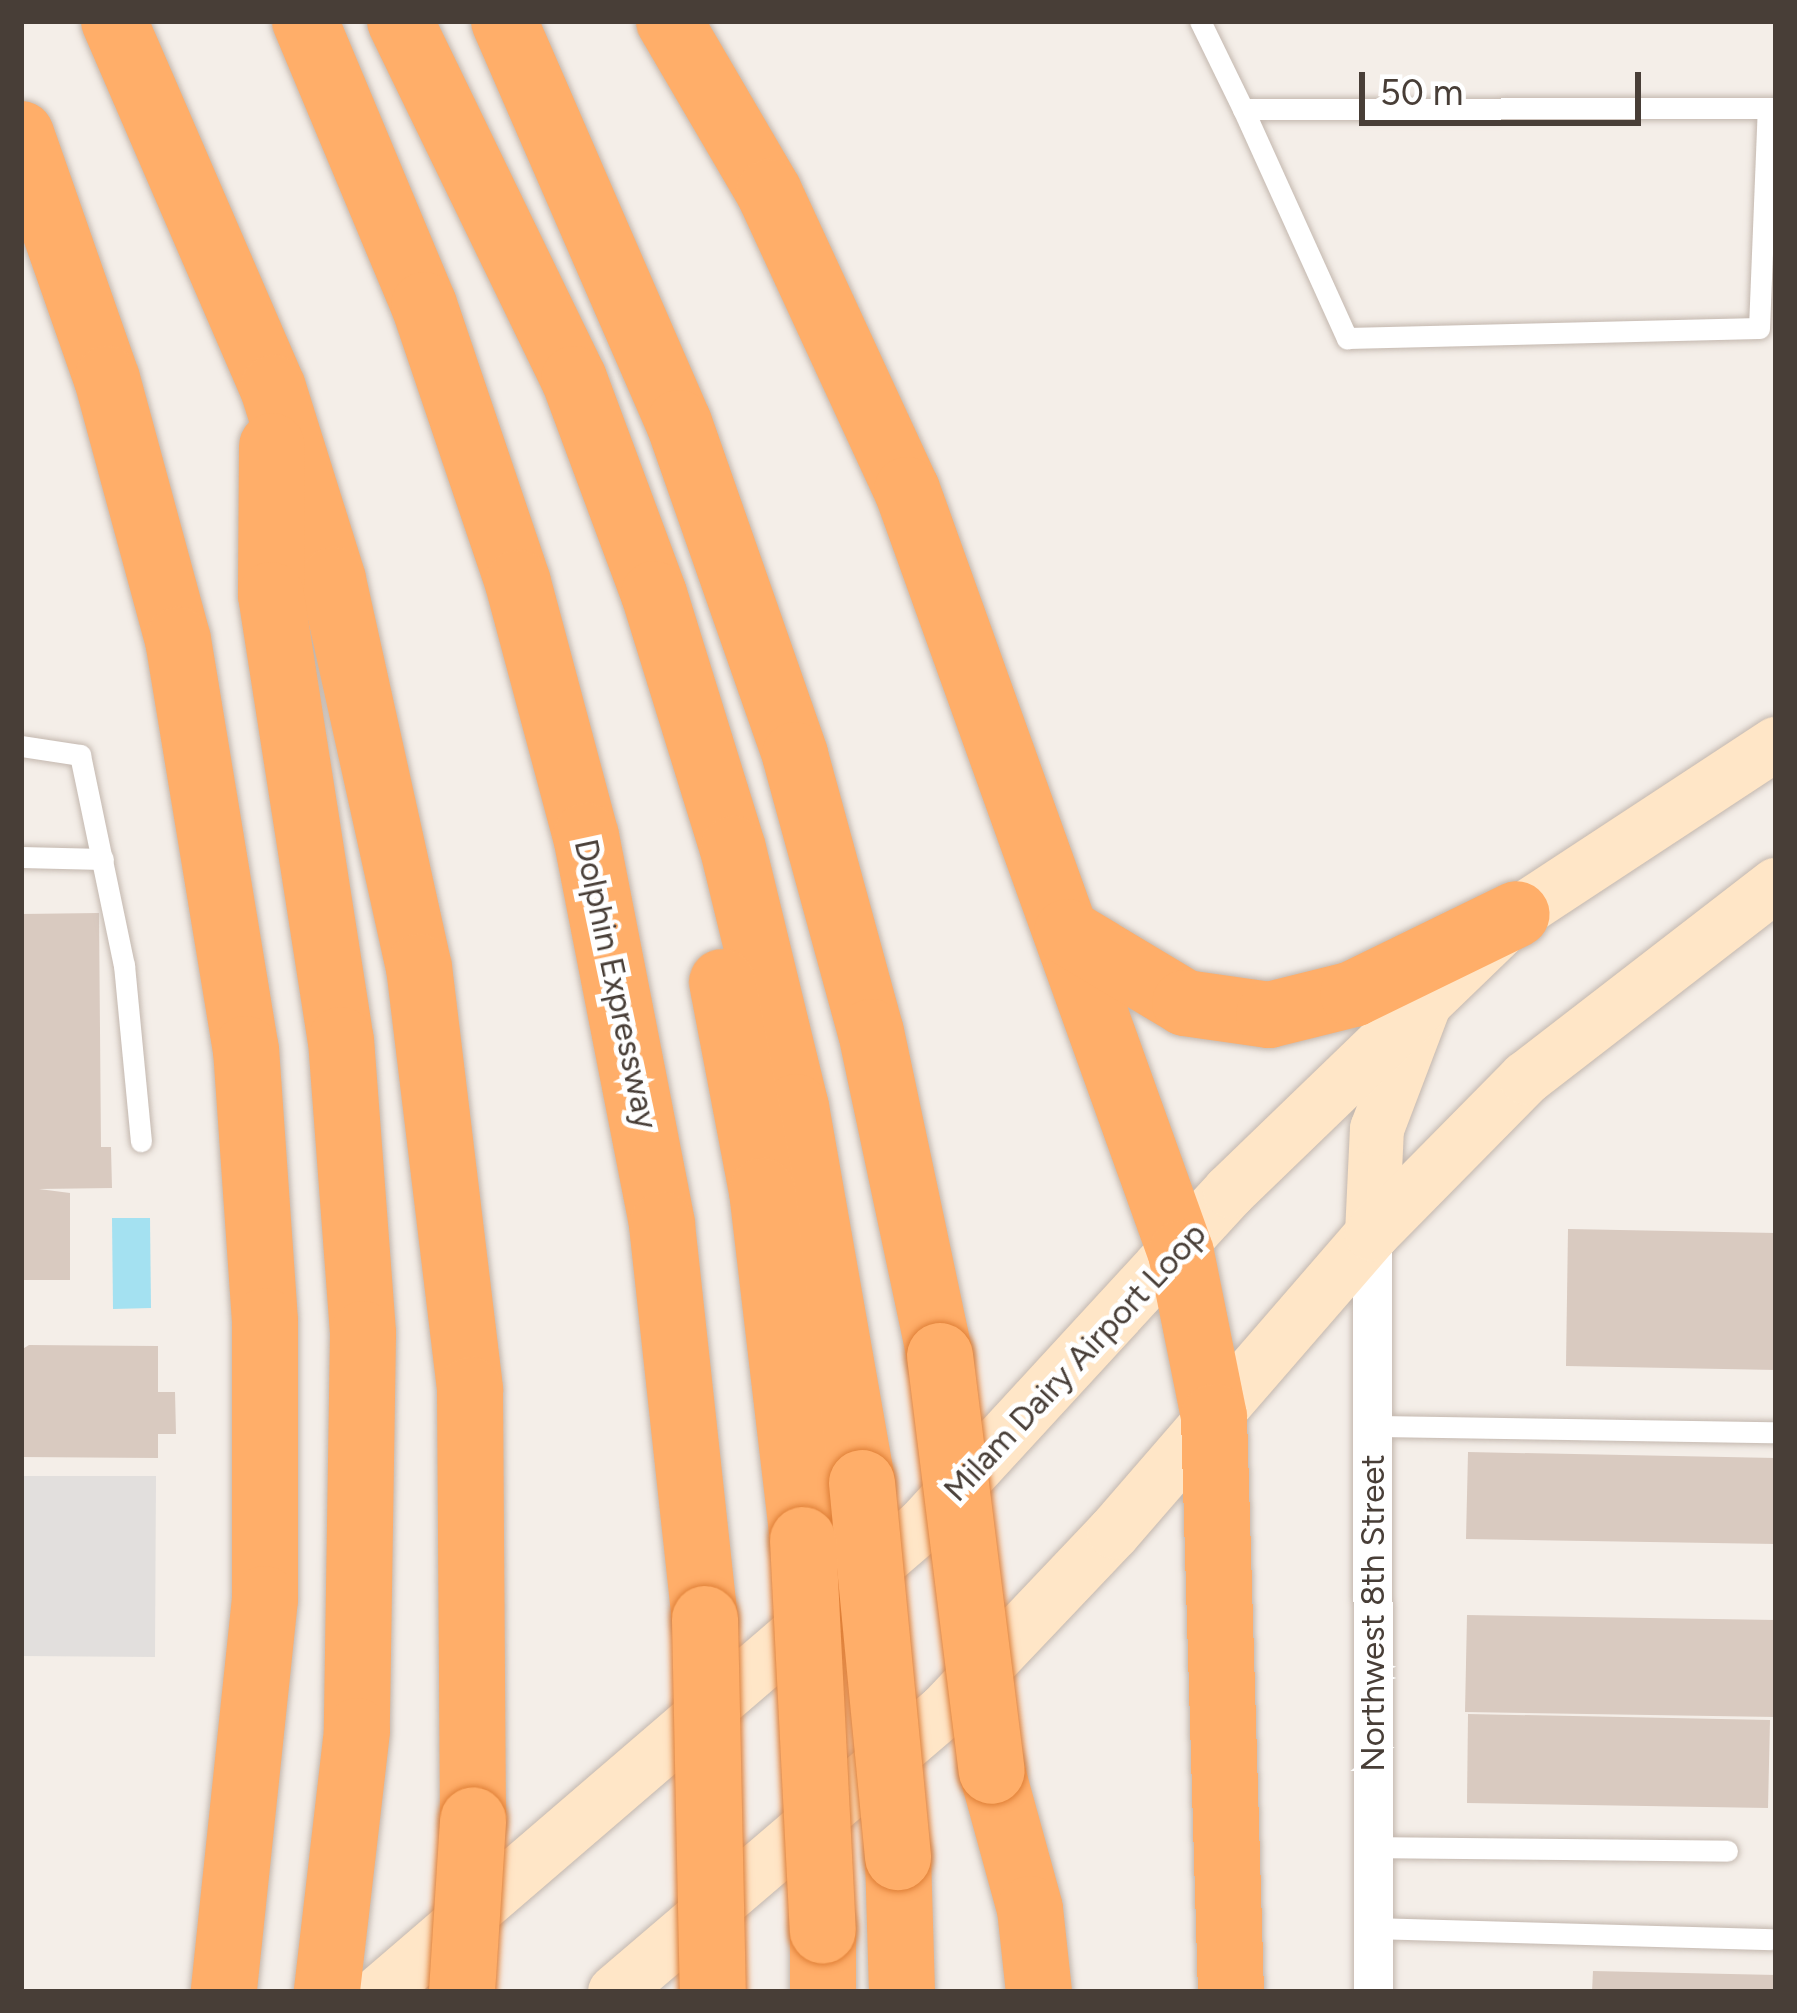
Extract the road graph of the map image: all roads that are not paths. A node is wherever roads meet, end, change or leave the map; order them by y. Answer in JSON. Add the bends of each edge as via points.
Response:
{"nodes":[{"id":1,"x":114,"y":21,"type":"edge"},
{"id":2,"x":305,"y":21,"type":"edge"},
{"id":3,"x":400,"y":21,"type":"edge"},
{"id":4,"x":504,"y":21,"type":"edge"},
{"id":5,"x":669,"y":21,"type":"edge"},
{"id":6,"x":1201,"y":21,"type":"edge"},
{"id":7,"x":1772,"y":108,"type":"edge"},
{"id":8,"x":1243,"y":109,"type":"junction"},
{"id":9,"x":21,"y":134,"type":"edge"},
{"id":10,"x":483,"y":192,"type":"junction"},
{"id":11,"x":273,"y":388,"type":"junction"},
{"id":12,"x":1776,"y":744,"type":"edge"},
{"id":13,"x":21,"y":746,"type":"edge"},
{"id":14,"x":21,"y":857,"type":"edge"},
{"id":15,"x":103,"y":859,"type":"junction"},
{"id":16,"x":1776,"y":886,"type":"edge"},
{"id":17,"x":1517,"y":914,"type":"junction"},
{"id":18,"x":1066,"y":932,"type":"junction"},
{"id":19,"x":1427,"y":995,"type":"junction"},
{"id":20,"x":141,"y":1141,"type":"dead end"},
{"id":21,"x":1372,"y":1234,"type":"junction"},
{"id":22,"x":1181,"y":1253,"type":"junction"},
{"id":23,"x":1214,"y":1417,"type":"junction"},
{"id":24,"x":1372,"y":1426,"type":"junction"},
{"id":25,"x":1776,"y":1432,"type":"edge"},
{"id":26,"x":992,"y":1771,"type":"junction"},
{"id":27,"x":1373,"y":1847,"type":"junction"},
{"id":28,"x":1727,"y":1851,"type":"dead end"},
{"id":29,"x":1373,"y":1928,"type":"junction"},
{"id":30,"x":1771,"y":1939,"type":"dead end"},
{"id":31,"x":823,"y":1961,"type":"edge"},
{"id":32,"x":224,"y":1992,"type":"edge"},
{"id":33,"x":327,"y":1992,"type":"edge"},
{"id":34,"x":380,"y":1992,"type":"edge"},
{"id":35,"x":462,"y":1992,"type":"edge"},
{"id":36,"x":615,"y":1992,"type":"edge"},
{"id":37,"x":713,"y":1992,"type":"edge"},
{"id":38,"x":902,"y":1992,"type":"edge"},
{"id":39,"x":1005,"y":1992,"type":"edge"},
{"id":40,"x":1039,"y":1992,"type":"edge"},
{"id":41,"x":1232,"y":1992,"type":"edge"},
{"id":42,"x":1373,"y":1992,"type":"edge"}],
"edges":[{"from":1,"to":11,"type":"highway"},
{"from":2,"to":37,"type":"highway","name":"Dolphin Expressway","bridge":true,"via":[[440,349],[518,583],[586,836],[662,1225],[705,1619]]},
{"from":3,"to":10,"type":"highway"},
{"from":4,"to":26,"type":"highway","bridge":true,"via":[[679,423],[780,710],[872,1032],[940,1356]]},
{"from":5,"to":18,"type":"highway","via":[[850,353]]},
{"from":6,"to":8,"type":"lane"},
{"from":7,"to":8,"type":"lane"},
{"from":7,"to":8,"type":"lane","via":[[1759,328],[1347,338]]},
{"from":9,"to":32,"type":"highway","via":[[107,380],[178,640],[246,1049],[265,1321],[265,1599]]},
{"from":10,"to":31,"type":"highway","bridge":true,"via":[[631,629],[692,849],[763,1191],[803,1540]]},
{"from":10,"to":38,"type":"highway","bridge":true,"via":[[608,463],[733,849],[796,1107],[862,1484],[898,1857]]},
{"from":11,"to":33,"type":"highway","via":[[271,595],[341,1040],[363,1334],[362,1625]]},
{"from":11,"to":35,"type":"highway","bridge":true,"via":[[363,702],[428,1033],[470,1390],[473,1820]]},
{"from":12,"to":17,"type":"main road","name":"Milam Dairy Airport Loop"},
{"from":13,"to":15,"type":"lane","via":[[80,755]]},
{"from":14,"to":15,"type":"lane"},
{"from":15,"to":20,"type":"lane"},
{"from":16,"to":21,"type":"main road","via":[[1526,1078]]},
{"from":17,"to":18,"type":"highway","via":[[1353,994],[1268,1016],[1185,1003]]},
{"from":17,"to":19,"type":"main road","name":"Milam Dairy Airport Loop"},
{"from":18,"to":22,"type":"highway"},
{"from":19,"to":21,"type":"main road","via":[[1377,1129]]},
{"from":19,"to":22,"type":"main road","name":"Milam Dairy Airport Loop"},
{"from":21,"to":23,"type":"main road"},
{"from":21,"to":24,"type":"street","name":"Northwest 8th Street"},
{"from":22,"to":23,"type":"highway"},
{"from":22,"to":34,"type":"main road","name":"Milam Dairy Airport Loop","via":[[922,1526]]},
{"from":23,"to":36,"type":"main road","via":[[944,1711]]},
{"from":23,"to":41,"type":"highway"},
{"from":24,"to":25,"type":"lane"},
{"from":24,"to":27,"type":"street","name":"Northwest 8th Street"},
{"from":26,"to":39,"type":"highway"},
{"from":26,"to":40,"type":"highway","via":[[1030,1909]]},
{"from":27,"to":28,"type":"lane"},
{"from":27,"to":29,"type":"street","name":"Northwest 8th Street"},
{"from":29,"to":30,"type":"lane"},
{"from":29,"to":42,"type":"street","name":"Northwest 8th Street"}]}
